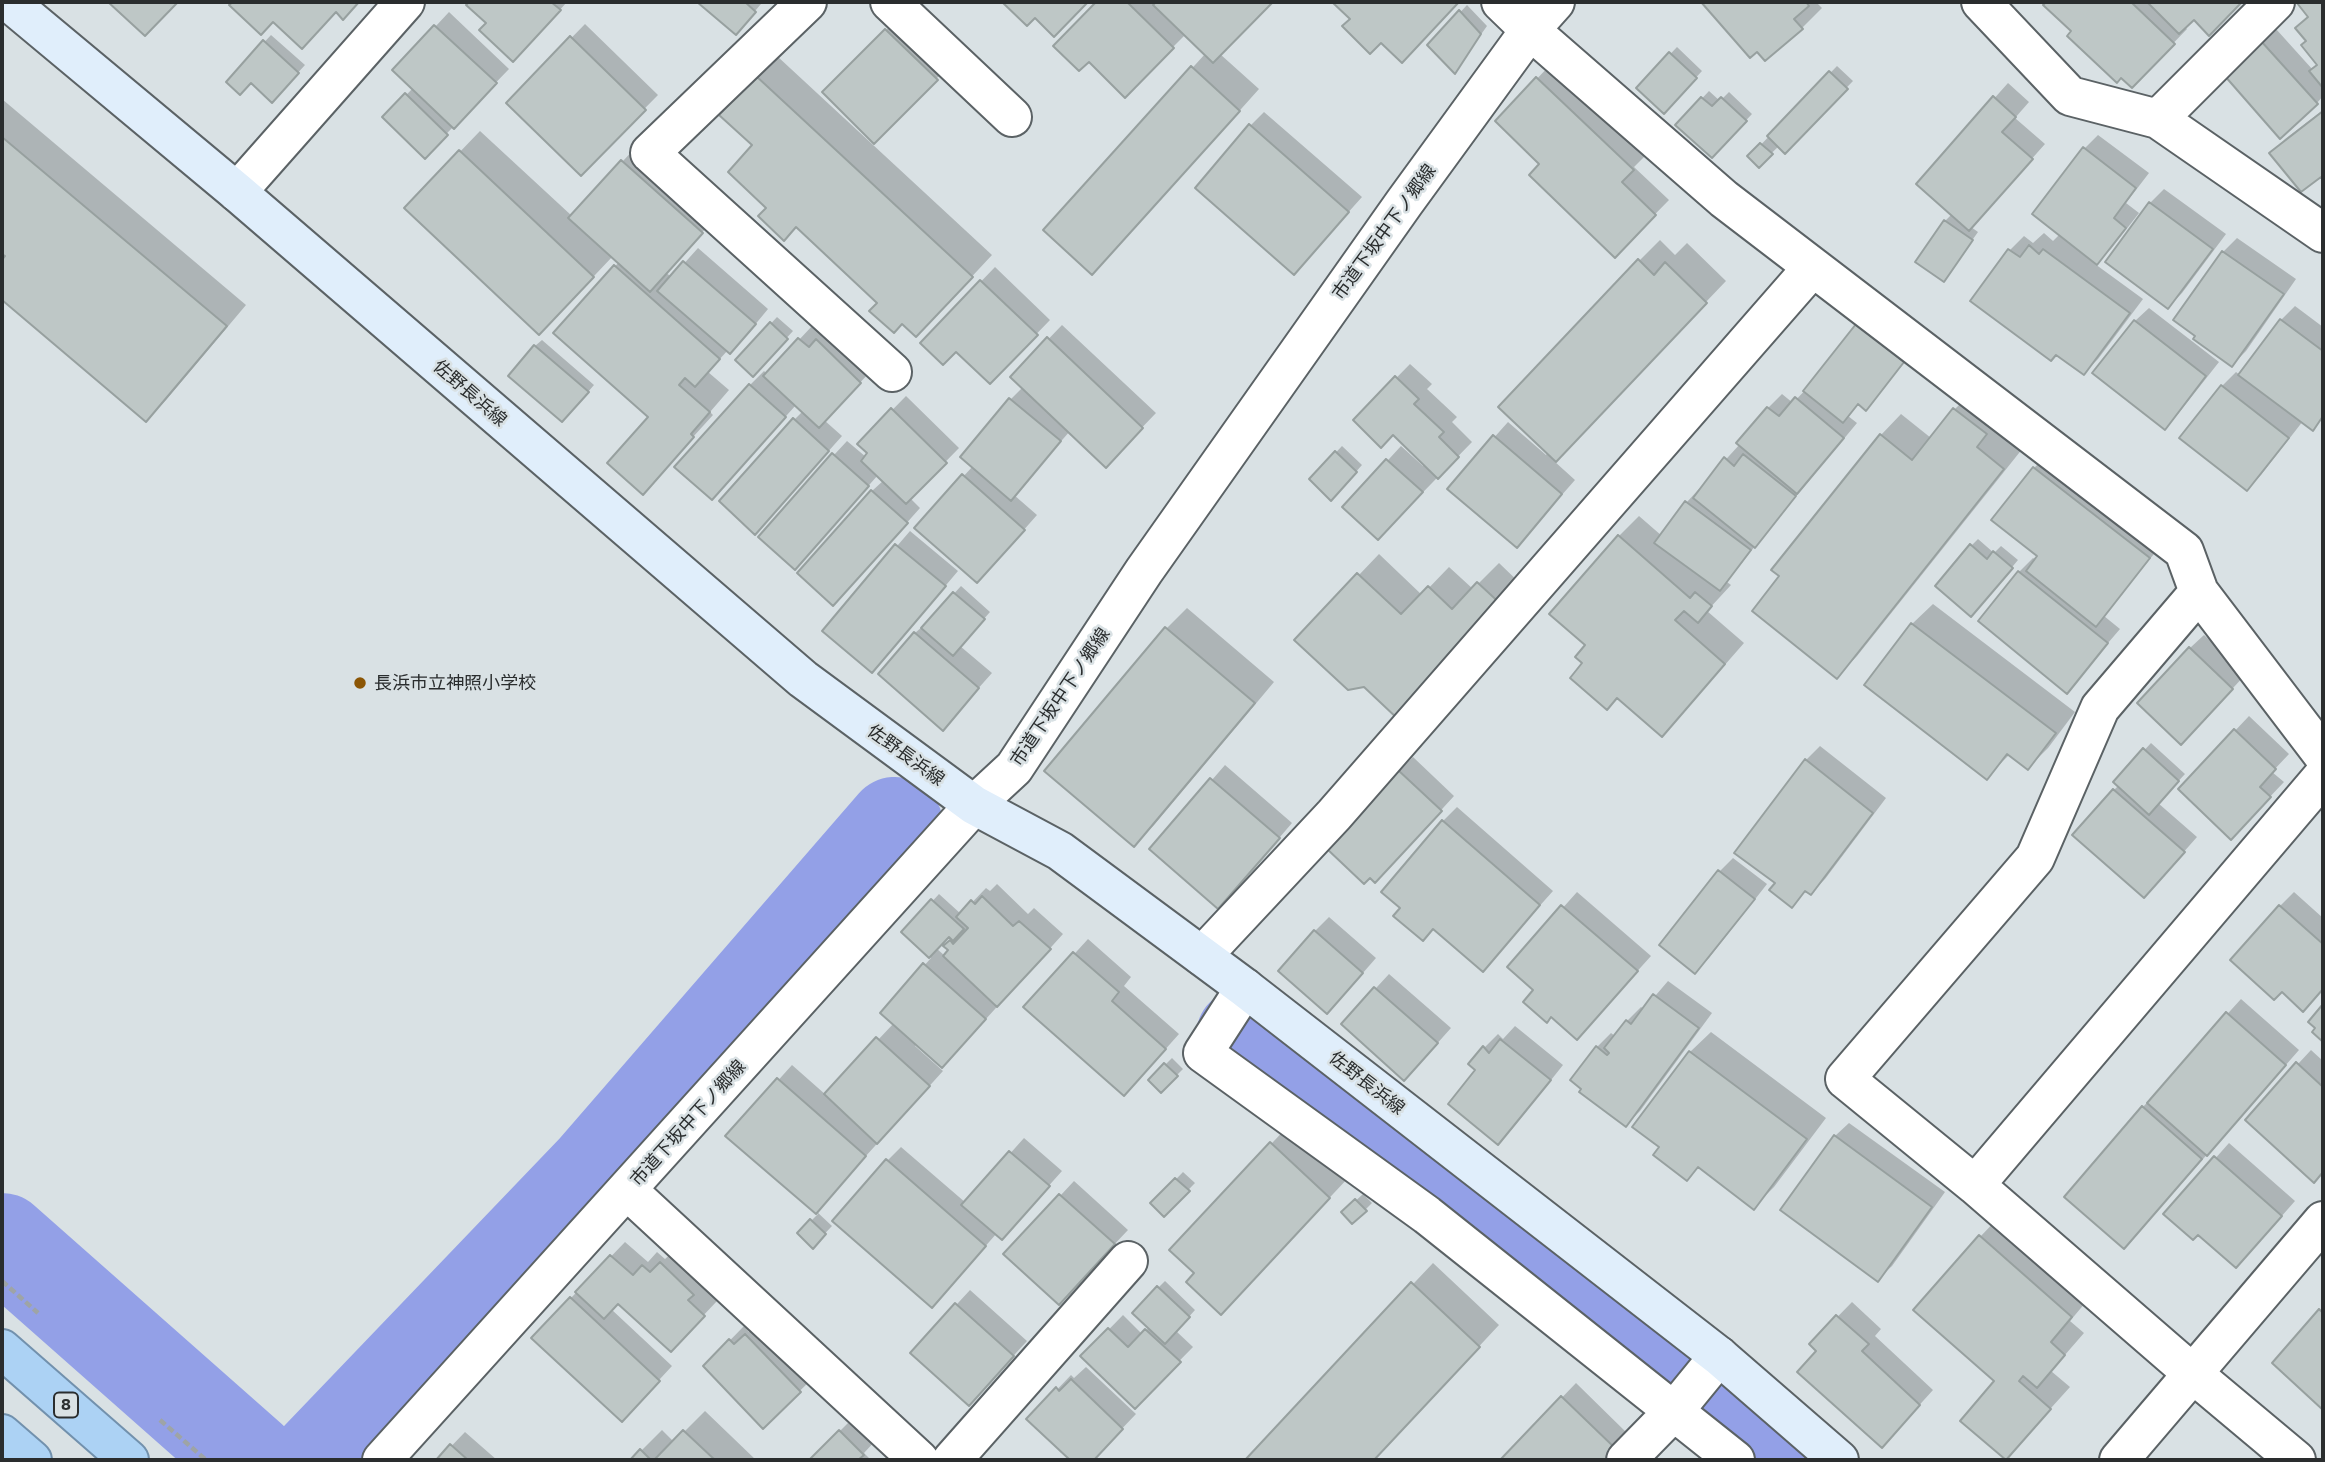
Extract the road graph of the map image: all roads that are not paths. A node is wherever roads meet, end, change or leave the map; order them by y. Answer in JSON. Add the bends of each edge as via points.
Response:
{"nodes":[{"id":1,"x":405,"y":2,"type":"edge"},
{"id":2,"x":807,"y":2,"type":"edge"},
{"id":3,"x":890,"y":2,"type":"edge"},
{"id":4,"x":1501,"y":2,"type":"edge"},
{"id":5,"x":1555,"y":2,"type":"edge"},
{"id":6,"x":1981,"y":2,"type":"edge"},
{"id":7,"x":2275,"y":2,"type":"edge"},
{"id":8,"x":28,"y":8,"type":"edge"},
{"id":9,"x":1530,"y":30,"type":"junction"},
{"id":10,"x":1012,"y":117,"type":"dead end"},
{"id":11,"x":2158,"y":119,"type":"junction"},
{"id":12,"x":237,"y":192,"type":"junction"},
{"id":13,"x":2323,"y":233,"type":"edge"},
{"id":14,"x":1812,"y":268,"type":"junction"},
{"id":15,"x":892,"y":372,"type":"dead end"},
{"id":16,"x":2199,"y":592,"type":"junction"},
{"id":17,"x":2323,"y":755,"type":"edge"},
{"id":18,"x":2323,"y":776,"type":"edge"},
{"id":19,"x":974,"y":806,"type":"junction"},
{"id":20,"x":1202,"y":956,"type":"junction"},
{"id":21,"x":1231,"y":1009,"type":"junction"},
{"id":22,"x":1975,"y":1185,"type":"junction"},
{"id":23,"x":627,"y":1190,"type":"junction"},
{"id":24,"x":2323,"y":1222,"type":"edge"},
{"id":25,"x":1128,"y":1261,"type":"dead end"},
{"id":26,"x":2,"y":1349,"type":"edge"},
{"id":27,"x":2192,"y":1373,"type":"junction"},
{"id":28,"x":1696,"y":1385,"type":"junction"},
{"id":29,"x":2,"y":1434,"type":"edge"},
{"id":30,"x":32,"y":1460,"type":"edge"},
{"id":31,"x":130,"y":1460,"type":"edge"},
{"id":32,"x":382,"y":1460,"type":"edge"},
{"id":33,"x":919,"y":1460,"type":"edge"},
{"id":34,"x":952,"y":1460,"type":"edge"},
{"id":35,"x":1626,"y":1460,"type":"edge"},
{"id":36,"x":1735,"y":1460,"type":"edge"},
{"id":37,"x":1839,"y":1460,"type":"edge"},
{"id":38,"x":2119,"y":1460,"type":"edge"},
{"id":39,"x":2297,"y":1460,"type":"edge"}],
"edges":[{"from":1,"to":12,"type":"street"},
{"from":2,"to":15,"type":"street","via":[[650,153]]},
{"from":3,"to":10,"type":"street"},
{"from":4,"to":9,"type":"street"},
{"from":5,"to":9,"type":"street","name":"市道下坂中下ノ郷線"},
{"from":6,"to":11,"type":"street","via":[[2070,96]]},
{"from":7,"to":11,"type":"street"},
{"from":8,"to":12,"type":"main road","name":"佐野長浜線"},
{"from":9,"to":14,"type":"street","via":[[1724,199]]},
{"from":9,"to":19,"type":"street","name":"市道下坂中下ノ郷線","via":[[1144,571],[1014,768]]},
{"from":11,"to":13,"type":"street"},
{"from":12,"to":19,"type":"main road","name":"佐野長浜線","via":[[803,679]]},
{"from":14,"to":16,"type":"street","via":[[2184,551]]},
{"from":14,"to":20,"type":"street","via":[[1334,815]]},
{"from":16,"to":17,"type":"street"},
{"from":16,"to":22,"type":"street","via":[[2100,708],[2035,858],[1845,1079]]},
{"from":18,"to":22,"type":"street"},
{"from":19,"to":20,"type":"main road","name":"佐野長浜線","via":[[1060,851]]},
{"from":19,"to":23,"type":"street","name":"市道下坂中下ノ郷線"},
{"from":20,"to":21,"type":"main road","name":"佐野長浜線"},
{"from":21,"to":28,"type":"main road","name":"佐野長浜線"},
{"from":21,"to":28,"type":"street","via":[[1203,1054],[1427,1215]]},
{"from":22,"to":27,"type":"street"},
{"from":23,"to":32,"type":"street","name":"市道下坂中下ノ郷線"},
{"from":23,"to":33,"type":"street"},
{"from":24,"to":27,"type":"street"},
{"from":25,"to":34,"type":"street"},
{"from":26,"to":31,"type":"highway","number":"8"},
{"from":27,"to":38,"type":"street"},
{"from":27,"to":39,"type":"street"},
{"from":28,"to":35,"type":"street"},
{"from":28,"to":36,"type":"street"},
{"from":28,"to":37,"type":"main road","name":"佐野長浜線"},
{"from":29,"to":30,"type":"highway"}]}
